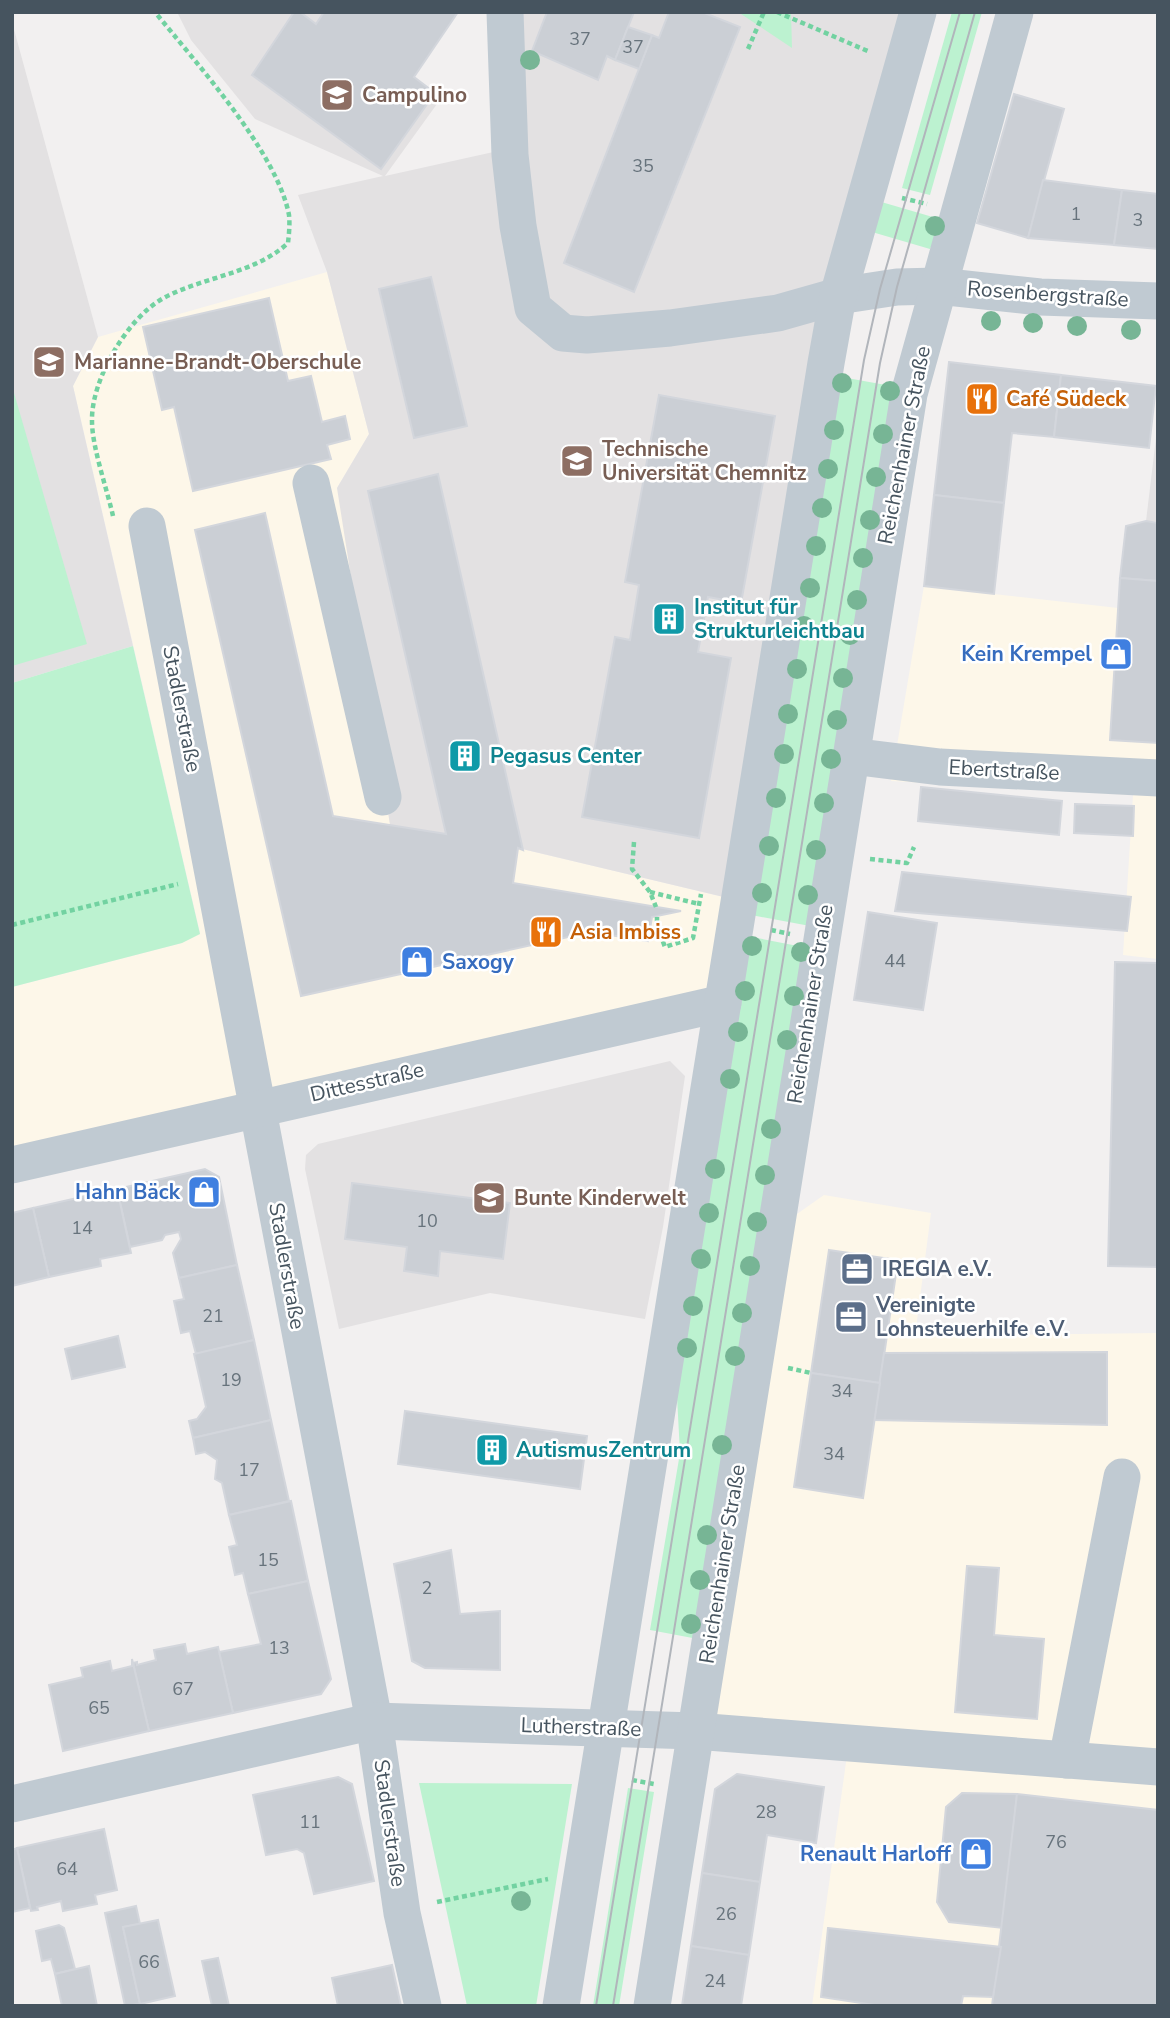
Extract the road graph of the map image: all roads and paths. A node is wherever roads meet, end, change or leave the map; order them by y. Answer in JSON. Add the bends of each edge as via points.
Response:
{"nodes":[{"id":1,"x":155,"y":12,"type":"edge"},
{"id":2,"x":505,"y":12,"type":"edge"},
{"id":3,"x":764,"y":12,"type":"edge"},
{"id":4,"x":777,"y":12,"type":"edge"},
{"id":5,"x":918,"y":12,"type":"edge"},
{"id":6,"x":1015,"y":12,"type":"edge"},
{"id":7,"x":748,"y":49,"type":"dead end"},
{"id":8,"x":873,"y":53,"type":"dead end"},
{"id":9,"x":937,"y":285,"type":"junction"},
{"id":10,"x":838,"y":296,"type":"junction"},
{"id":11,"x":1158,"y":301,"type":"edge"},
{"id":12,"x":310,"y":483,"type":"dead end"},
{"id":13,"x":147,"y":526,"type":"joint"},
{"id":14,"x":851,"y":756,"type":"junction"},
{"id":15,"x":1158,"y":778,"type":"edge"},
{"id":16,"x":383,"y":797,"type":"dead end"},
{"id":17,"x":634,"y":842,"type":"dead end"},
{"id":18,"x":914,"y":847,"type":"dead end"},
{"id":19,"x":862,"y":858,"type":"dead end"},
{"id":20,"x":213,"y":874,"type":"junction"},
{"id":21,"x":704,"y":881,"type":"dead end"},
{"id":22,"x":650,"y":892,"type":"junction"},
{"id":23,"x":699,"y":904,"type":"junction"},
{"id":24,"x":656,"y":907,"type":"dead end"},
{"id":25,"x":657,"y":917,"type":"dead end"},
{"id":26,"x":12,"y":925,"type":"edge"},
{"id":27,"x":723,"y":1003,"type":"junction"},
{"id":28,"x":259,"y":1107,"type":"junction"},
{"id":29,"x":12,"y":1165,"type":"edge"},
{"id":30,"x":793,"y":1369,"type":"dead end"},
{"id":31,"x":811,"y":1373,"type":"dead end"},
{"id":32,"x":1122,"y":1477,"type":"dead end"},
{"id":33,"x":374,"y":1721,"type":"junction"},
{"id":34,"x":606,"y":1727,"type":"junction"},
{"id":35,"x":695,"y":1731,"type":"junction"},
{"id":36,"x":1067,"y":1760,"type":"junction"},
{"id":37,"x":1158,"y":1767,"type":"edge"},
{"id":38,"x":12,"y":1804,"type":"edge"},
{"id":39,"x":583,"y":1871,"type":"junction"},
{"id":40,"x":402,"y":1913,"type":"junction"},
{"id":41,"x":423,"y":2006,"type":"edge"},
{"id":42,"x":561,"y":2006,"type":"edge"},
{"id":43,"x":652,"y":2006,"type":"edge"}],
"edges":[{"from":1,"to":13,"type":"path","via":[[239,117],[278,184],[289,216],[289,243],[271,259],[161,299],[126,330],[100,381],[92,421],[117,534]]},
{"from":2,"to":10,"type":"street","via":[[510,155],[533,308],[563,333],[587,335],[778,313]]},
{"from":3,"to":7,"type":"path"},
{"from":4,"to":8,"type":"path"},
{"from":5,"to":10,"type":"street"},
{"from":6,"to":9,"type":"street","name":"Reichenhainer Straße"},
{"from":9,"to":10,"type":"street","name":"Rosenbergstraße"},
{"from":9,"to":11,"type":"street","name":"Rosenbergstraße","via":[[1040,297]]},
{"from":9,"to":14,"type":"street","name":"Reichenhainer Straße","via":[[909,394]]},
{"from":10,"to":27,"type":"street"},
{"from":12,"to":16,"type":"street"},
{"from":13,"to":20,"type":"street","name":"Stadlerstraße"},
{"from":14,"to":15,"type":"street","name":"Ebertstraße","via":[[940,766]]},
{"from":14,"to":35,"type":"street","name":"Reichenhainer Straße"},
{"from":17,"to":22,"type":"path","via":[[632,869]]},
{"from":18,"to":19,"type":"path","via":[[908,863]]},
{"from":20,"to":26,"type":"path"},
{"from":20,"to":28,"type":"street","name":"Stadlerstraße"},
{"from":21,"to":23,"type":"path"},
{"from":22,"to":23,"type":"path"},
{"from":22,"to":24,"type":"path"},
{"from":23,"to":25,"type":"path","via":[[693,938],[665,947]]},
{"from":27,"to":28,"type":"street","name":"Dittesstraße"},
{"from":27,"to":34,"type":"street"},
{"from":28,"to":29,"type":"street","name":"Dittesstraße"},
{"from":28,"to":33,"type":"street","name":"Stadlerstraße"},
{"from":30,"to":31,"type":"path"},
{"from":32,"to":36,"type":"street"},
{"from":33,"to":34,"type":"street","name":"Lutherstraße"},
{"from":33,"to":38,"type":"street","name":"Lutherstraße"},
{"from":33,"to":40,"type":"street","name":"Stadlerstraße"},
{"from":34,"to":35,"type":"street","name":"Lutherstraße"},
{"from":34,"to":39,"type":"street"},
{"from":35,"to":36,"type":"street","name":"Lutherstraße"},
{"from":35,"to":43,"type":"street","name":"Reichenhainer Straße"},
{"from":36,"to":37,"type":"street","name":"Lutherstraße"},
{"from":39,"to":40,"type":"path"},
{"from":39,"to":42,"type":"street"},
{"from":40,"to":41,"type":"street","name":"Stadlerstraße"}]}
